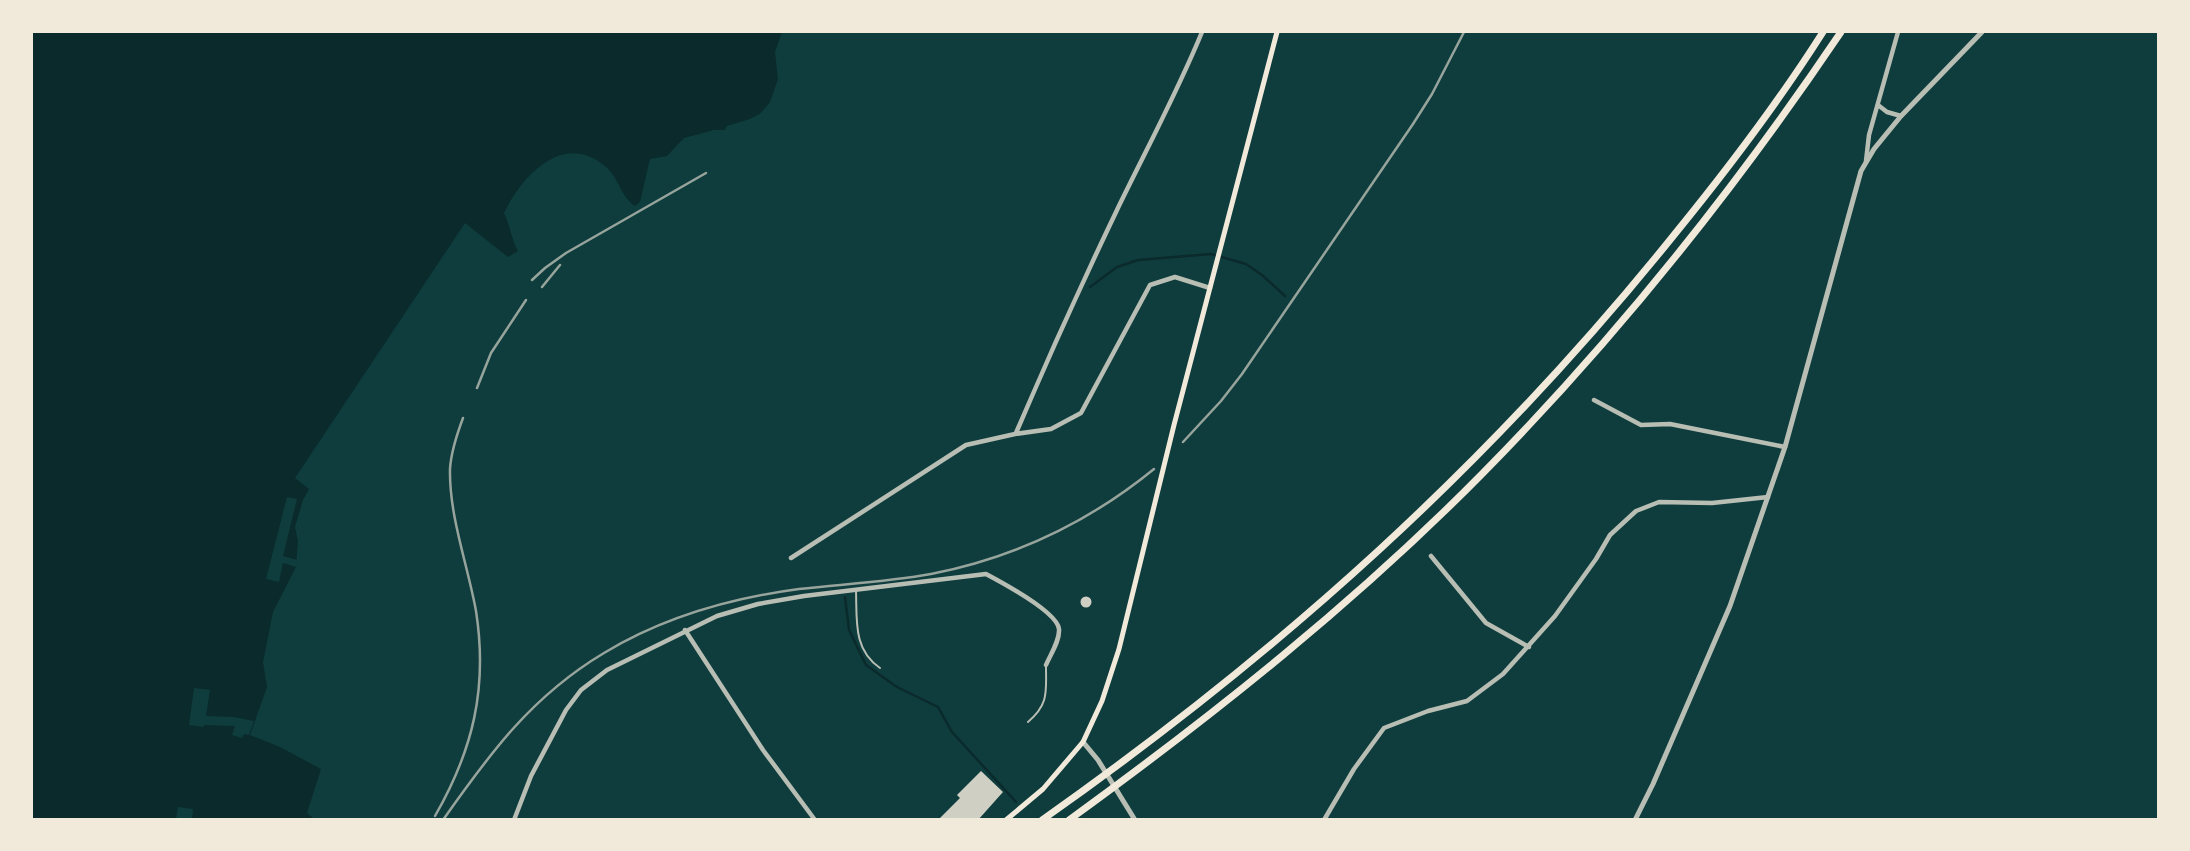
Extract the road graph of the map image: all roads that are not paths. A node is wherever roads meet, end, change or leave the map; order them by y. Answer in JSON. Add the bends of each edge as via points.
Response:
{"nodes":[{"id":1,"x":1202,"y":32,"type":"edge"},
{"id":2,"x":1277,"y":32,"type":"edge"},
{"id":3,"x":1823,"y":32,"type":"edge"},
{"id":4,"x":1841,"y":32,"type":"edge"},
{"id":5,"x":1898,"y":32,"type":"edge"},
{"id":6,"x":1982,"y":32,"type":"edge"},
{"id":7,"x":1878,"y":104,"type":"junction"},
{"id":8,"x":1901,"y":116,"type":"junction"},
{"id":9,"x":1866,"y":162,"type":"junction"},
{"id":10,"x":1210,"y":288,"type":"junction"},
{"id":11,"x":1594,"y":400,"type":"dead end"},
{"id":12,"x":1015,"y":434,"type":"junction"},
{"id":13,"x":1785,"y":447,"type":"junction"},
{"id":14,"x":1769,"y":497,"type":"junction"},
{"id":15,"x":1431,"y":556,"type":"dead end"},
{"id":16,"x":791,"y":558,"type":"dead end"},
{"id":17,"x":856,"y":590,"type":"junction"},
{"id":18,"x":685,"y":630,"type":"junction"},
{"id":19,"x":1529,"y":646,"type":"junction"},
{"id":20,"x":1046,"y":665,"type":"joint"},
{"id":21,"x":880,"y":668,"type":"dead end"},
{"id":22,"x":1028,"y":722,"type":"dead end"},
{"id":23,"x":1083,"y":742,"type":"junction"},
{"id":24,"x":513,"y":820,"type":"edge"},
{"id":25,"x":815,"y":820,"type":"edge"},
{"id":26,"x":1006,"y":820,"type":"edge"},
{"id":27,"x":1042,"y":820,"type":"edge"},
{"id":28,"x":1069,"y":820,"type":"edge"},
{"id":29,"x":1135,"y":820,"type":"edge"},
{"id":30,"x":1324,"y":820,"type":"edge"},
{"id":31,"x":1635,"y":820,"type":"edge"}],
"edges":[{"from":1,"to":12,"type":"street"},
{"from":2,"to":10,"type":"main road"},
{"from":3,"to":27,"type":"highway","via":[[1721,176],[1615,308],[1472,463],[1279,639]]},
{"from":4,"to":28,"type":"highway","via":[[1733,185],[1625,318],[1482,474],[1279,658]]},
{"from":5,"to":7,"type":"street"},
{"from":6,"to":8,"type":"street"},
{"from":7,"to":8,"type":"street"},
{"from":7,"to":9,"type":"street"},
{"from":8,"to":9,"type":"street"},
{"from":9,"to":13,"type":"street"},
{"from":10,"to":12,"type":"street","via":[[1175,277],[1150,285],[1081,413],[1051,429]]},
{"from":10,"to":23,"type":"main road","via":[[1119,649]]},
{"from":11,"to":13,"type":"street","via":[[1641,425],[1670,424]]},
{"from":12,"to":16,"type":"street","via":[[966,445]]},
{"from":13,"to":14,"type":"street"},
{"from":14,"to":19,"type":"street","via":[[1659,502],[1636,511],[1610,535]]},
{"from":14,"to":31,"type":"street","via":[[1730,607]]},
{"from":15,"to":19,"type":"street","via":[[1486,624]]},
{"from":17,"to":18,"type":"street","via":[[758,604]]},
{"from":17,"to":20,"type":"street","via":[[986,574],[1053,618],[1059,628]]},
{"from":17,"to":21,"type":"lane","via":[[858,638],[870,661]]},
{"from":18,"to":24,"type":"street","via":[[607,670],[581,690],[566,709]]},
{"from":18,"to":25,"type":"street","via":[[762,750]]},
{"from":19,"to":30,"type":"street","via":[[1503,674],[1467,701],[1384,728],[1353,769]]},
{"from":20,"to":22,"type":"lane","via":[[1046,697]]},
{"from":23,"to":26,"type":"main road","via":[[1043,789]]},
{"from":23,"to":29,"type":"street"}]}
